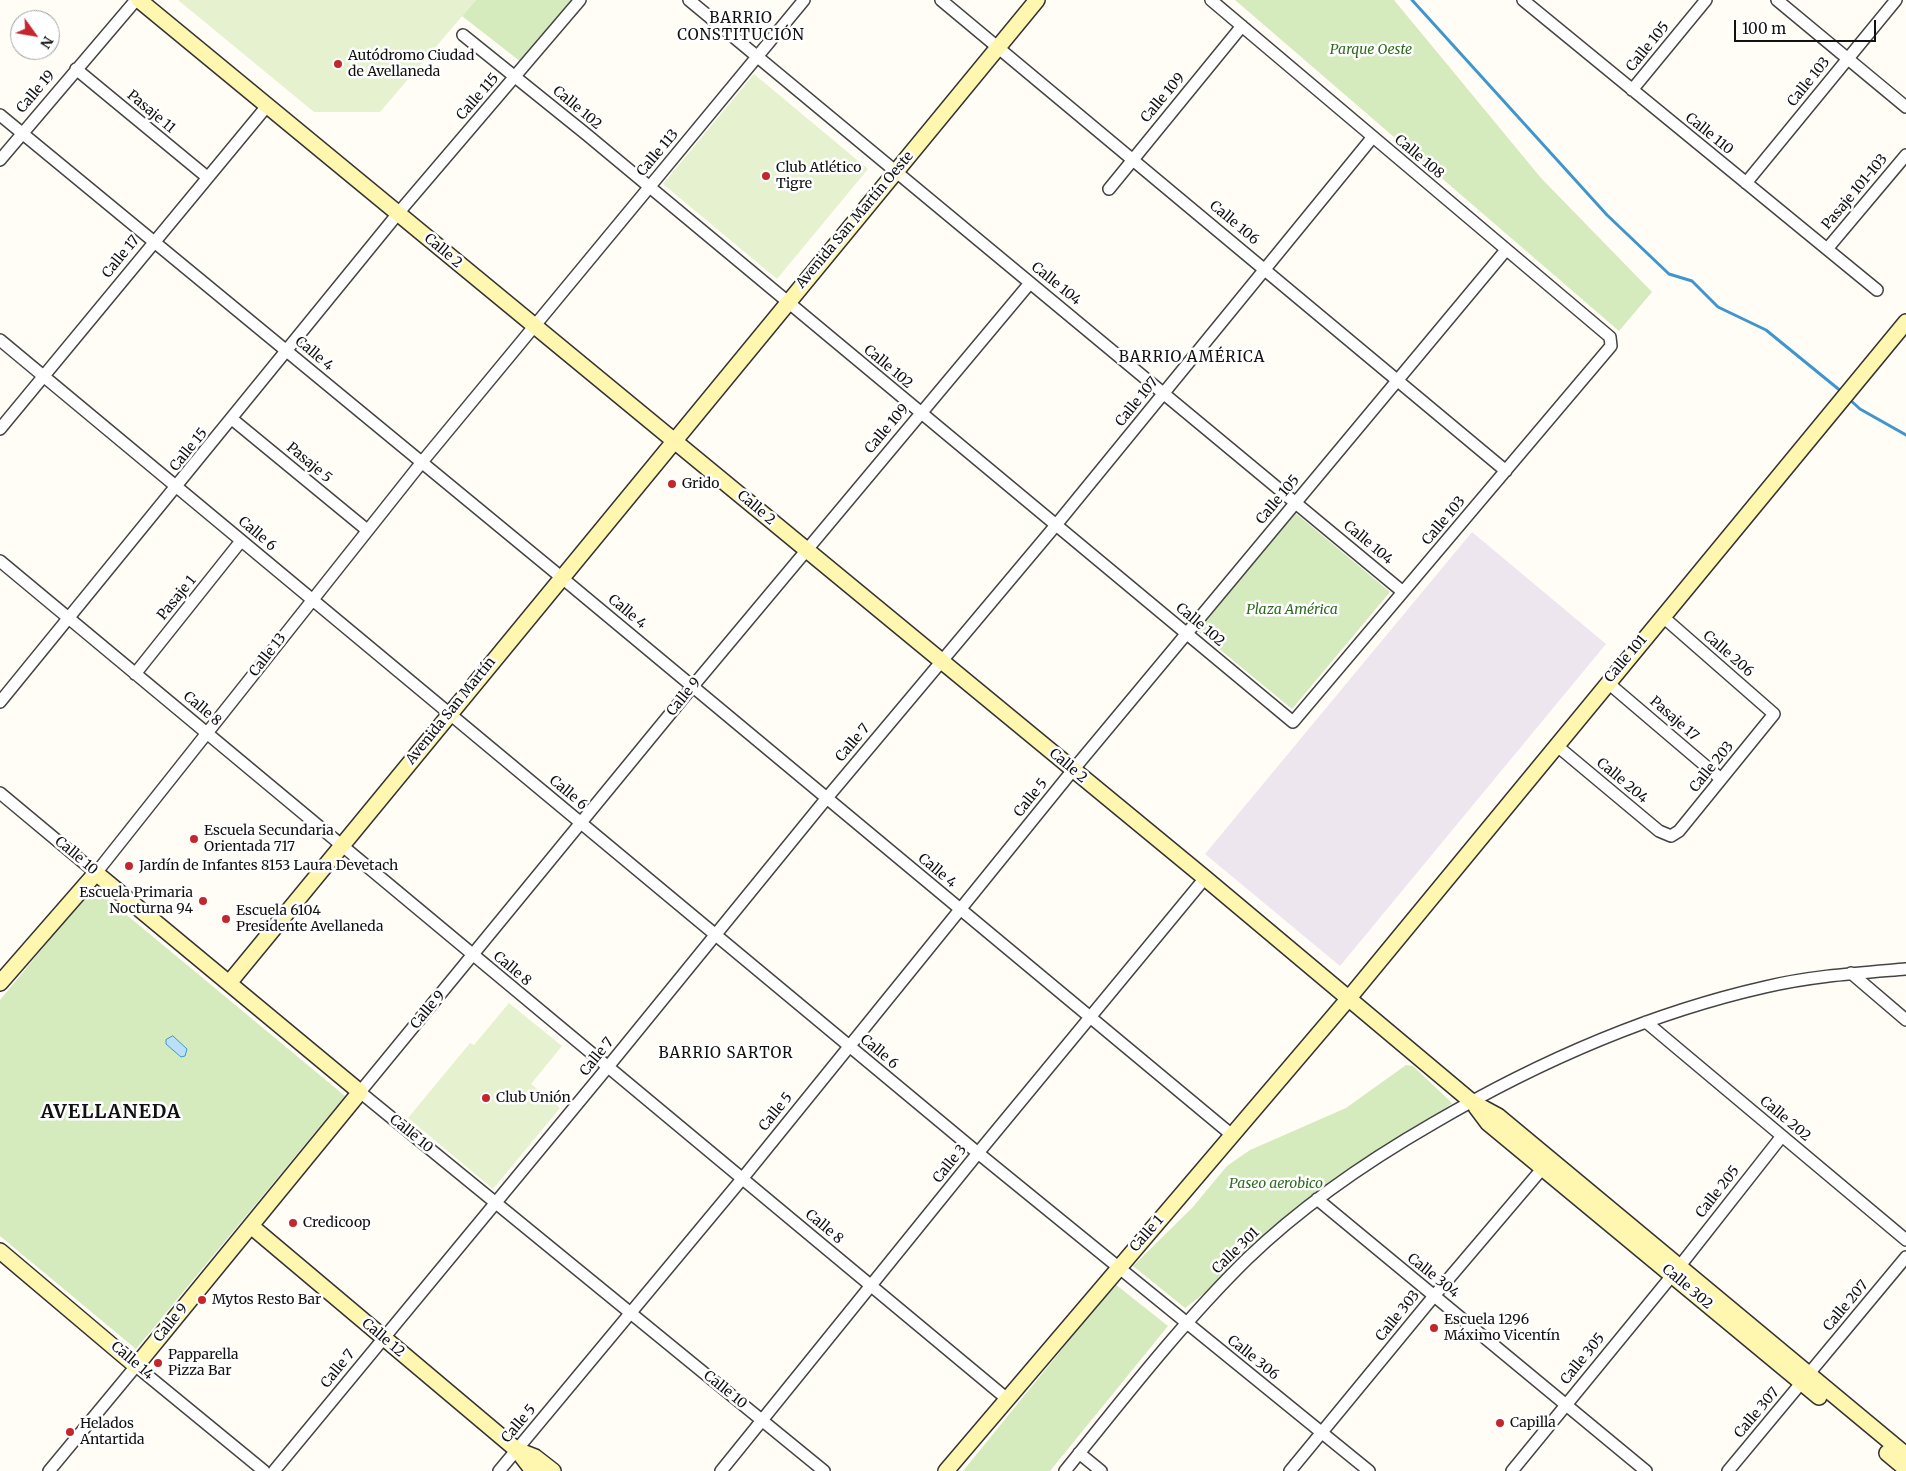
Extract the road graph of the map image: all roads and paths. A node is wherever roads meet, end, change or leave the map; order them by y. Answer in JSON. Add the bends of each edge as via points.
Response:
{"nodes":[{"id":1,"x":138,"y":0,"type":"edge"},
{"id":2,"x":580,"y":0,"type":"edge"},
{"id":3,"x":689,"y":0,"type":"edge"},
{"id":4,"x":804,"y":0,"type":"edge"},
{"id":5,"x":941,"y":0,"type":"edge"},
{"id":6,"x":1037,"y":0,"type":"edge"},
{"id":7,"x":1211,"y":0,"type":"edge"},
{"id":8,"x":1523,"y":0,"type":"edge"},
{"id":9,"x":1706,"y":0,"type":"edge"},
{"id":10,"x":1777,"y":0,"type":"edge"},
{"id":11,"x":1896,"y":0,"type":"edge"},
{"id":12,"x":1242,"y":26,"type":"junction"},
{"id":13,"x":463,"y":35,"type":"dead end"},
{"id":14,"x":998,"y":48,"type":"junction"},
{"id":15,"x":757,"y":57,"type":"junction"},
{"id":16,"x":1848,"y":58,"type":"junction"},
{"id":17,"x":76,"y":69,"type":"junction"},
{"id":18,"x":516,"y":77,"type":"junction"},
{"id":19,"x":1632,"y":90,"type":"junction"},
{"id":20,"x":267,"y":106,"type":"junction"},
{"id":21,"x":1906,"y":107,"type":"edge"},
{"id":22,"x":0,"y":115,"type":"edge"},
{"id":23,"x":22,"y":133,"type":"junction"},
{"id":24,"x":1372,"y":138,"type":"junction"},
{"id":25,"x":1906,"y":154,"type":"edge"},
{"id":26,"x":1133,"y":158,"type":"junction"},
{"id":27,"x":0,"y":160,"type":"edge"},
{"id":28,"x":896,"y":172,"type":"junction"},
{"id":29,"x":207,"y":177,"type":"junction"},
{"id":30,"x":1746,"y":183,"type":"junction"},
{"id":31,"x":649,"y":188,"type":"junction"},
{"id":32,"x":1109,"y":189,"type":"dead end"},
{"id":33,"x":398,"y":214,"type":"junction"},
{"id":34,"x":154,"y":241,"type":"junction"},
{"id":35,"x":1827,"y":249,"type":"junction"},
{"id":36,"x":1506,"y":250,"type":"junction"},
{"id":37,"x":1265,"y":268,"type":"junction"},
{"id":38,"x":1030,"y":282,"type":"junction"},
{"id":39,"x":1877,"y":290,"type":"dead end"},
{"id":40,"x":787,"y":303,"type":"junction"},
{"id":41,"x":1906,"y":322,"type":"edge"},
{"id":42,"x":535,"y":326,"type":"junction"},
{"id":43,"x":1610,"y":337,"type":"joint"},
{"id":44,"x":0,"y":340,"type":"edge"},
{"id":45,"x":288,"y":352,"type":"junction"},
{"id":46,"x":44,"y":376,"type":"junction"},
{"id":47,"x":1399,"y":380,"type":"junction"},
{"id":48,"x":1164,"y":392,"type":"junction"},
{"id":49,"x":920,"y":413,"type":"junction"},
{"id":50,"x":232,"y":419,"type":"junction"},
{"id":51,"x":0,"y":429,"type":"edge"},
{"id":52,"x":674,"y":440,"type":"junction"},
{"id":53,"x":422,"y":462,"type":"junction"},
{"id":54,"x":1506,"y":471,"type":"junction"},
{"id":55,"x":177,"y":488,"type":"junction"},
{"id":56,"x":1296,"y":502,"type":"junction"},
{"id":57,"x":1056,"y":525,"type":"junction"},
{"id":58,"x":367,"y":530,"type":"junction"},
{"id":59,"x":242,"y":541,"type":"junction"},
{"id":60,"x":806,"y":550,"type":"junction"},
{"id":61,"x":1,"y":564,"type":"edge"},
{"id":62,"x":561,"y":577,"type":"junction"},
{"id":63,"x":1404,"y":592,"type":"junction"},
{"id":64,"x":312,"y":599,"type":"junction"},
{"id":65,"x":1662,"y":616,"type":"junction"},
{"id":66,"x":68,"y":618,"type":"junction"},
{"id":67,"x":1187,"y":633,"type":"junction"},
{"id":68,"x":941,"y":661,"type":"junction"},
{"id":69,"x":136,"y":674,"type":"junction"},
{"id":70,"x":1607,"y":682,"type":"junction"},
{"id":71,"x":692,"y":686,"type":"junction"},
{"id":72,"x":0,"y":702,"type":"edge"},
{"id":73,"x":450,"y":713,"type":"junction"},
{"id":74,"x":1774,"y":714,"type":"joint"},
{"id":75,"x":1293,"y":722,"type":"joint"},
{"id":76,"x":207,"y":733,"type":"junction"},
{"id":77,"x":1556,"y":745,"type":"junction"},
{"id":78,"x":1073,"y":770,"type":"junction"},
{"id":79,"x":1721,"y":779,"type":"junction"},
{"id":80,"x":0,"y":793,"type":"edge"},
{"id":81,"x":826,"y":799,"type":"junction"},
{"id":82,"x":581,"y":824,"type":"junction"},
{"id":83,"x":1671,"y":836,"type":"joint"},
{"id":84,"x":342,"y":845,"type":"junction"},
{"id":85,"x":96,"y":873,"type":"junction"},
{"id":86,"x":1205,"y":878,"type":"junction"},
{"id":87,"x":960,"y":910,"type":"junction"},
{"id":88,"x":714,"y":934,"type":"junction"},
{"id":89,"x":473,"y":956,"type":"junction"},
{"id":90,"x":1906,"y":969,"type":"edge"},
{"id":91,"x":1850,"y":973,"type":"junction"},
{"id":92,"x":0,"y":983,"type":"edge"},
{"id":93,"x":229,"y":983,"type":"junction"},
{"id":94,"x":1349,"y":998,"type":"junction"},
{"id":95,"x":1091,"y":1018,"type":"junction"},
{"id":96,"x":1906,"y":1020,"type":"edge"},
{"id":97,"x":1646,"y":1022,"type":"junction"},
{"id":98,"x":849,"y":1046,"type":"junction"},
{"id":99,"x":608,"y":1068,"type":"junction"},
{"id":100,"x":360,"y":1092,"type":"junction"},
{"id":101,"x":1472,"y":1102,"type":"junction"},
{"id":102,"x":1232,"y":1135,"type":"junction"},
{"id":103,"x":1782,"y":1136,"type":"junction"},
{"id":104,"x":978,"y":1153,"type":"junction"},
{"id":105,"x":1547,"y":1164,"type":"junction"},
{"id":106,"x":742,"y":1178,"type":"junction"},
{"id":107,"x":1317,"y":1199,"type":"junction"},
{"id":108,"x":495,"y":1202,"type":"junction"},
{"id":109,"x":250,"y":1226,"type":"junction"},
{"id":110,"x":1906,"y":1240,"type":"edge"},
{"id":111,"x":1,"y":1254,"type":"edge"},
{"id":112,"x":1906,"y":1257,"type":"edge"},
{"id":113,"x":1118,"y":1268,"type":"junction"},
{"id":114,"x":1675,"y":1271,"type":"junction"},
{"id":115,"x":871,"y":1286,"type":"junction"},
{"id":116,"x":1434,"y":1296,"type":"junction"},
{"id":117,"x":632,"y":1314,"type":"junction"},
{"id":118,"x":1186,"y":1323,"type":"junction"},
{"id":119,"x":383,"y":1338,"type":"junction"},
{"id":120,"x":136,"y":1366,"type":"junction"},
{"id":121,"x":1805,"y":1378,"type":"junction"},
{"id":122,"x":1006,"y":1398,"type":"junction"},
{"id":123,"x":1566,"y":1404,"type":"junction"},
{"id":124,"x":762,"y":1420,"type":"junction"},
{"id":125,"x":1322,"y":1432,"type":"junction"},
{"id":126,"x":517,"y":1450,"type":"junction"},
{"id":127,"x":1079,"y":1453,"type":"junction"},
{"id":128,"x":1906,"y":1455,"type":"edge"},
{"id":129,"x":1906,"y":1469,"type":"edge"},
{"id":130,"x":49,"y":1471,"type":"edge"},
{"id":131,"x":264,"y":1471,"type":"edge"},
{"id":132,"x":274,"y":1471,"type":"edge"},
{"id":133,"x":500,"y":1471,"type":"edge"},
{"id":134,"x":533,"y":1471,"type":"edge"},
{"id":135,"x":553,"y":1471,"type":"edge"},
{"id":136,"x":721,"y":1471,"type":"edge"},
{"id":137,"x":824,"y":1471,"type":"edge"},
{"id":138,"x":946,"y":1471,"type":"edge"},
{"id":139,"x":1065,"y":1471,"type":"edge"},
{"id":140,"x":1101,"y":1471,"type":"edge"},
{"id":141,"x":1290,"y":1471,"type":"edge"},
{"id":142,"x":1369,"y":1471,"type":"edge"},
{"id":143,"x":1512,"y":1471,"type":"edge"},
{"id":144,"x":1646,"y":1471,"type":"edge"},
{"id":145,"x":1728,"y":1471,"type":"edge"}],
"edges":[{"from":1,"to":17,"type":"street","name":"Calle 19"},
{"from":1,"to":20,"type":"street","name":"Calle 2"},
{"from":2,"to":18,"type":"street","name":"Calle 115"},
{"from":3,"to":15,"type":"street","name":"Calle 104"},
{"from":4,"to":15,"type":"street","name":"Calle 113"},
{"from":5,"to":14,"type":"street","name":"Calle 106"},
{"from":6,"to":14,"type":"street","name":"Avenida San Martín Oeste"},
{"from":7,"to":12,"type":"street","name":"Calle 108"},
{"from":8,"to":19,"type":"street","name":"Calle 110"},
{"from":9,"to":19,"type":"street","name":"Calle 105"},
{"from":10,"to":16,"type":"street"},
{"from":11,"to":16,"type":"street","name":"Calle 103"},
{"from":12,"to":24,"type":"street","name":"Calle 108"},
{"from":12,"to":26,"type":"street","name":"Calle 109"},
{"from":13,"to":18,"type":"street","name":"Calle 102"},
{"from":14,"to":26,"type":"street","name":"Calle 106"},
{"from":14,"to":28,"type":"street","name":"Avenida San Martín Oeste"},
{"from":15,"to":28,"type":"street","name":"Calle 104"},
{"from":15,"to":31,"type":"street","name":"Calle 113"},
{"from":16,"to":21,"type":"street"},
{"from":16,"to":30,"type":"street","name":"Calle 103"},
{"from":17,"to":23,"type":"street","name":"Calle 19"},
{"from":17,"to":29,"type":"street","name":"Pasaje 11"},
{"from":18,"to":31,"type":"street","name":"Calle 102"},
{"from":18,"to":33,"type":"street","name":"Calle 115"},
{"from":19,"to":30,"type":"street","name":"Calle 110"},
{"from":20,"to":29,"type":"street","name":"Calle 17"},
{"from":20,"to":33,"type":"street","name":"Calle 2"},
{"from":22,"to":23,"type":"street","name":"Calle 4"},
{"from":23,"to":27,"type":"street","name":"Calle 19"},
{"from":23,"to":34,"type":"street","name":"Calle 4"},
{"from":24,"to":36,"type":"street","name":"Calle 108"},
{"from":24,"to":37,"type":"street","name":"Calle 107"},
{"from":25,"to":35,"type":"street","name":"Pasaje 101-103"},
{"from":26,"to":32,"type":"street","name":"Calle 109"},
{"from":26,"to":37,"type":"street","name":"Calle 106"},
{"from":28,"to":38,"type":"street","name":"Calle 104"},
{"from":28,"to":40,"type":"street","name":"Avenida San Martín Oeste"},
{"from":29,"to":34,"type":"street","name":"Calle 17"},
{"from":30,"to":35,"type":"street","name":"Calle 110"},
{"from":31,"to":40,"type":"street","name":"Calle 102"},
{"from":31,"to":42,"type":"street","name":"Calle 113"},
{"from":33,"to":42,"type":"street","name":"Calle 2"},
{"from":33,"to":45,"type":"street","name":"Calle 15"},
{"from":34,"to":45,"type":"street","name":"Calle 4"},
{"from":34,"to":46,"type":"street","name":"Calle 17"},
{"from":35,"to":39,"type":"street","name":"Calle 110"},
{"from":36,"to":43,"type":"street","name":"Calle 108"},
{"from":36,"to":47,"type":"street","name":"Calle 105"},
{"from":37,"to":47,"type":"street","name":"Calle 106"},
{"from":37,"to":48,"type":"street","name":"Calle 107"},
{"from":38,"to":48,"type":"street","name":"Calle 104"},
{"from":38,"to":49,"type":"street","name":"Calle 109"},
{"from":40,"to":49,"type":"street","name":"Calle 102"},
{"from":40,"to":52,"type":"street","name":"Avenida San Martín Oeste"},
{"from":41,"to":65,"type":"street","name":"Calle 101"},
{"from":42,"to":52,"type":"street","name":"Calle 2"},
{"from":42,"to":53,"type":"street","name":"Calle 13"},
{"from":43,"to":54,"type":"street","name":"Calle 103","via":[[1610,346]]},
{"from":44,"to":46,"type":"street","name":"Calle 6"},
{"from":45,"to":50,"type":"street","name":"Calle 15"},
{"from":45,"to":53,"type":"street","name":"Calle 4"},
{"from":46,"to":51,"type":"street","name":"Calle 17"},
{"from":46,"to":55,"type":"street","name":"Calle 6"},
{"from":47,"to":54,"type":"street","name":"Calle 106"},
{"from":47,"to":56,"type":"street","name":"Calle 105"},
{"from":48,"to":56,"type":"street","name":"Calle 104"},
{"from":48,"to":57,"type":"street","name":"Calle 107"},
{"from":49,"to":57,"type":"street","name":"Calle 102"},
{"from":49,"to":60,"type":"street","name":"Calle 109"},
{"from":50,"to":55,"type":"street","name":"Calle 15"},
{"from":50,"to":58,"type":"street","name":"Pasaje 5"},
{"from":52,"to":60,"type":"street","name":"Calle 2"},
{"from":52,"to":62,"type":"street","name":"Avenida San Martín"},
{"from":53,"to":58,"type":"street","name":"Calle 13"},
{"from":53,"to":62,"type":"street","name":"Calle 4"},
{"from":54,"to":63,"type":"street","name":"Calle 103"},
{"from":55,"to":59,"type":"street","name":"Calle 6"},
{"from":55,"to":66,"type":"street","name":"Calle 15"},
{"from":56,"to":63,"type":"street","name":"Calle 104"},
{"from":56,"to":67,"type":"street","name":"Calle 105"},
{"from":57,"to":67,"type":"street","name":"Calle 102"},
{"from":57,"to":68,"type":"street","name":"Calle 107"},
{"from":58,"to":64,"type":"street","name":"Calle 13"},
{"from":59,"to":64,"type":"street","name":"Calle 6"},
{"from":59,"to":69,"type":"street","name":"Pasaje 1"},
{"from":60,"to":68,"type":"street","name":"Calle 2"},
{"from":60,"to":71,"type":"street","name":"Calle 9"},
{"from":61,"to":66,"type":"street","name":"Calle 8"},
{"from":62,"to":71,"type":"street","name":"Calle 4"},
{"from":62,"to":73,"type":"street","name":"Avenida San Martín"},
{"from":63,"to":75,"type":"street","name":"Calle 103"},
{"from":64,"to":73,"type":"street","name":"Calle 6"},
{"from":64,"to":76,"type":"street","name":"Calle 13"},
{"from":65,"to":70,"type":"street","name":"Calle 101"},
{"from":65,"to":74,"type":"street","name":"Calle 206"},
{"from":66,"to":69,"type":"street","name":"Calle 8"},
{"from":66,"to":72,"type":"street","name":"Calle 15"},
{"from":67,"to":75,"type":"street","name":"Calle 102"},
{"from":67,"to":78,"type":"street","name":"Calle 105"},
{"from":68,"to":78,"type":"street","name":"Calle 2"},
{"from":68,"to":81,"type":"street","name":"Calle 7"},
{"from":69,"to":76,"type":"street","name":"Calle 8"},
{"from":70,"to":77,"type":"street","name":"Calle 101"},
{"from":70,"to":79,"type":"street","name":"Pasaje 17"},
{"from":71,"to":81,"type":"street","name":"Calle 4"},
{"from":71,"to":82,"type":"street","name":"Calle 9"},
{"from":73,"to":82,"type":"street","name":"Calle 6"},
{"from":73,"to":84,"type":"street","name":"Avenida San Martín"},
{"from":74,"to":79,"type":"street","name":"Calle 203"},
{"from":76,"to":84,"type":"street","name":"Calle 8"},
{"from":76,"to":85,"type":"street","name":"Calle 13"},
{"from":77,"to":83,"type":"street","name":"Calle 204","via":[[1659,832]]},
{"from":77,"to":94,"type":"street","name":"Calle 101"},
{"from":78,"to":86,"type":"street","name":"Calle 2"},
{"from":78,"to":87,"type":"street","name":"Calle 5"},
{"from":79,"to":83,"type":"street","name":"Calle 203","via":[[1679,831]]},
{"from":80,"to":85,"type":"street","name":"Calle 10"},
{"from":81,"to":87,"type":"street","name":"Calle 4"},
{"from":81,"to":88,"type":"street","name":"Calle 7"},
{"from":82,"to":88,"type":"street","name":"Calle 6"},
{"from":82,"to":89,"type":"street","name":"Calle 9"},
{"from":84,"to":89,"type":"street","name":"Calle 8"},
{"from":84,"to":93,"type":"street","name":"Avenida San Martín"},
{"from":85,"to":92,"type":"street","name":"Calle 13"},
{"from":85,"to":93,"type":"street","name":"Calle 10"},
{"from":86,"to":94,"type":"street","name":"Calle 2"},
{"from":86,"to":95,"type":"street","name":"Calle 3"},
{"from":87,"to":95,"type":"street","name":"Calle 4"},
{"from":87,"to":98,"type":"street","name":"Calle 5"},
{"from":88,"to":98,"type":"street","name":"Calle 6"},
{"from":88,"to":99,"type":"street","name":"Calle 7"},
{"from":89,"to":99,"type":"street","name":"Calle 8"},
{"from":89,"to":100,"type":"street","name":"Calle 9"},
{"from":90,"to":91,"type":"street","name":"Calle 301"},
{"from":91,"to":96,"type":"street"},
{"from":91,"to":97,"type":"street","name":"Calle 301","via":[[1766,986]]},
{"from":93,"to":100,"type":"street","name":"Calle 10"},
{"from":94,"to":101,"type":"street","name":"Calle 302"},
{"from":94,"to":102,"type":"street","name":"Calle 1"},
{"from":95,"to":102,"type":"street","name":"Calle 4"},
{"from":95,"to":104,"type":"street","name":"Calle 3"},
{"from":97,"to":101,"type":"street","name":"Calle 301","via":[[1585,1045]]},
{"from":97,"to":103,"type":"street","name":"Calle 202"},
{"from":98,"to":104,"type":"street","name":"Calle 6"},
{"from":98,"to":106,"type":"street","name":"Calle 5"},
{"from":99,"to":106,"type":"street","name":"Calle 8"},
{"from":99,"to":108,"type":"street","name":"Calle 7"},
{"from":100,"to":108,"type":"street","name":"Calle 10"},
{"from":100,"to":109,"type":"street","name":"Calle 9"},
{"from":101,"to":105,"type":"street","name":"Calle 302","via":[[1498,1116]]},
{"from":101,"to":107,"type":"street","name":"Calle 301","via":[[1393,1147]]},
{"from":102,"to":113,"type":"street","name":"Calle 1"},
{"from":103,"to":110,"type":"street","name":"Calle 202"},
{"from":103,"to":114,"type":"street","name":"Calle 205"},
{"from":104,"to":113,"type":"street","name":"Calle 6"},
{"from":104,"to":115,"type":"street","name":"Calle 3"},
{"from":105,"to":114,"type":"street","name":"Calle 302"},
{"from":105,"to":116,"type":"street","name":"Calle 303"},
{"from":106,"to":115,"type":"street","name":"Calle 8"},
{"from":106,"to":117,"type":"street","name":"Calle 5"},
{"from":107,"to":116,"type":"street","name":"Calle 304"},
{"from":107,"to":118,"type":"street","name":"Calle 301","via":[[1248,1258]]},
{"from":108,"to":117,"type":"street","name":"Calle 10"},
{"from":108,"to":119,"type":"street","name":"Calle 7"},
{"from":109,"to":119,"type":"street","name":"Calle 12"},
{"from":109,"to":120,"type":"street","name":"Calle 9"},
{"from":111,"to":120,"type":"street","name":"Calle 14"},
{"from":112,"to":121,"type":"street","name":"Calle 207"},
{"from":113,"to":118,"type":"street","name":"Calle 306"},
{"from":113,"to":122,"type":"street","name":"Calle 1"},
{"from":114,"to":121,"type":"street","name":"Calle 302"},
{"from":114,"to":123,"type":"street","name":"Calle 305"},
{"from":115,"to":122,"type":"street","name":"Calle 8"},
{"from":115,"to":124,"type":"street","name":"Calle 3"},
{"from":116,"to":123,"type":"street","name":"Calle 304"},
{"from":116,"to":125,"type":"street","name":"Calle 303"},
{"from":117,"to":124,"type":"street","name":"Calle 10"},
{"from":117,"to":126,"type":"street","name":"Calle 5"},
{"from":118,"to":125,"type":"street","name":"Calle 306"},
{"from":118,"to":127,"type":"street","name":"Calle 301"},
{"from":119,"to":126,"type":"street","name":"Calle 12"},
{"from":119,"to":132,"type":"street","name":"Calle 7"},
{"from":120,"to":130,"type":"street","name":"Calle 9"},
{"from":120,"to":131,"type":"street","name":"Calle 14"},
{"from":121,"to":128,"type":"street","name":"Calle 302"},
{"from":121,"to":129,"type":"street","name":"Calle 302"},
{"from":121,"to":145,"type":"street","name":"Calle 307"},
{"from":122,"to":138,"type":"street","name":"Calle 1"},
{"from":123,"to":143,"type":"street","name":"Calle 305"},
{"from":123,"to":144,"type":"street","name":"Calle 304"},
{"from":124,"to":136,"type":"street","name":"Calle 3"},
{"from":124,"to":137,"type":"street","name":"Calle 10"},
{"from":125,"to":141,"type":"street","name":"Calle 303"},
{"from":125,"to":142,"type":"street","name":"Calle 306"},
{"from":126,"to":133,"type":"street","name":"Calle 5"},
{"from":126,"to":134,"type":"street","name":"Calle 12"},
{"from":126,"to":135,"type":"street","name":"Calle 12","via":[[536,1457]]},
{"from":127,"to":139,"type":"street","name":"Calle 301"},
{"from":127,"to":140,"type":"street"}]}
